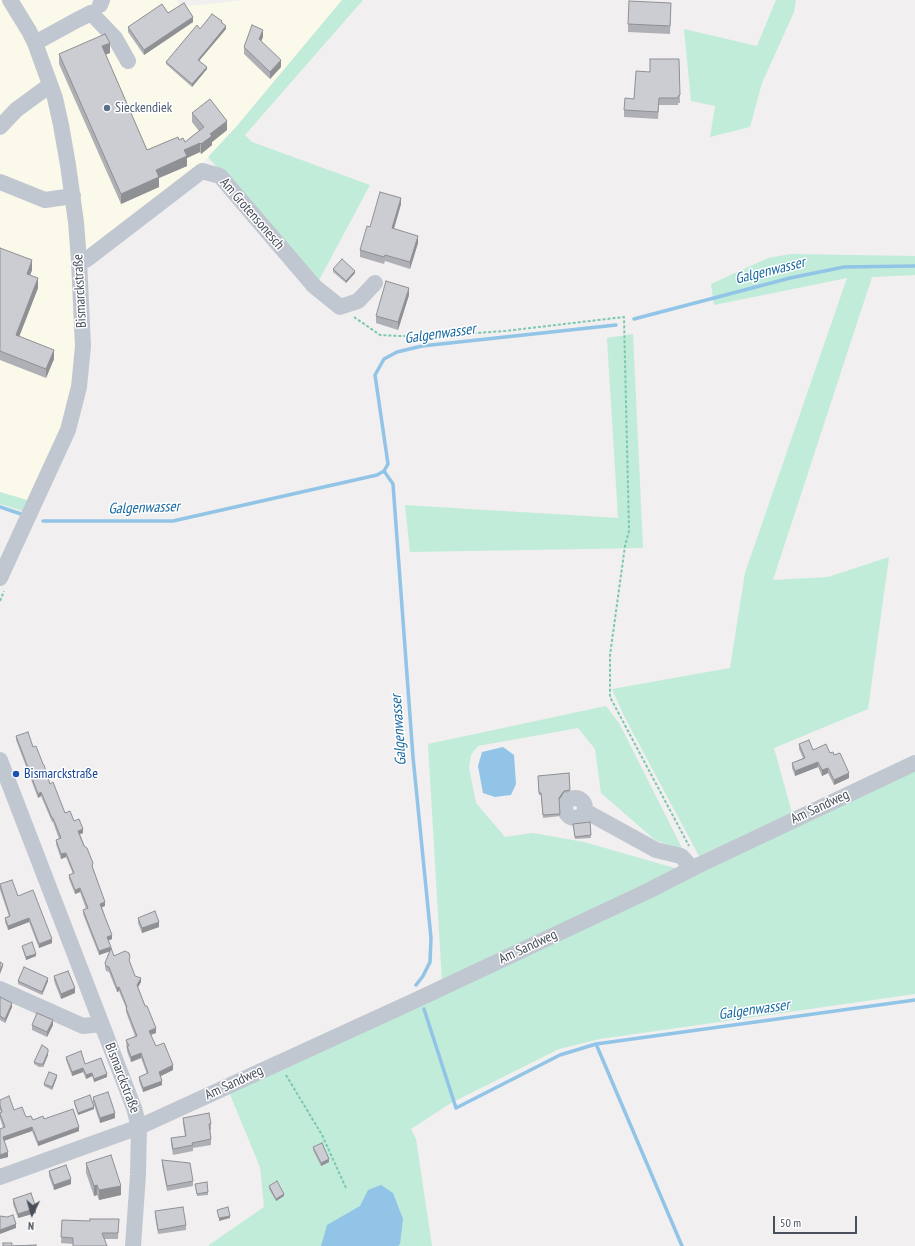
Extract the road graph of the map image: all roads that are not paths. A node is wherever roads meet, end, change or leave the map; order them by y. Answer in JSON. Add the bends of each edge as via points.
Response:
{"nodes":[{"id":1,"x":10,"y":0,"type":"edge"},
{"id":2,"x":35,"y":43,"type":"junction"},
{"id":3,"x":128,"y":61,"type":"dead end"},
{"id":4,"x":50,"y":85,"type":"junction"},
{"id":5,"x":0,"y":127,"type":"edge"},
{"id":6,"x":0,"y":182,"type":"edge"},
{"id":7,"x":73,"y":196,"type":"junction"},
{"id":8,"x":80,"y":262,"type":"junction"},
{"id":9,"x":374,"y":283,"type":"dead end"},
{"id":10,"x":3,"y":582,"type":"edge"},
{"id":11,"x":0,"y":760,"type":"edge"},
{"id":12,"x":915,"y":763,"type":"edge"},
{"id":13,"x":585,"y":811,"type":"dead end"},
{"id":14,"x":696,"y":866,"type":"junction"},
{"id":15,"x":0,"y":989,"type":"edge"},
{"id":16,"x":101,"y":1024,"type":"junction"},
{"id":17,"x":139,"y":1127,"type":"junction"},
{"id":18,"x":0,"y":1177,"type":"edge"},
{"id":19,"x":133,"y":1246,"type":"edge"}],
"edges":[{"from":1,"to":2,"type":"street","name":"Bismarckstraße"},
{"from":2,"to":3,"type":"street","via":[[91,13],[115,38]]},
{"from":2,"to":4,"type":"street","name":"Bismarckstraße"},
{"from":4,"to":5,"type":"street","via":[[16,110]]},
{"from":4,"to":7,"type":"street","name":"Bismarckstraße","via":[[61,125]]},
{"from":6,"to":7,"type":"street","via":[[45,200]]},
{"from":7,"to":8,"type":"street","name":"Bismarckstraße"},
{"from":8,"to":9,"type":"street","name":"Am Grotensonesch","via":[[202,171],[220,176],[314,286],[340,307],[358,301]]},
{"from":8,"to":10,"type":"street","name":"Bismarckstraße","via":[[83,346],[79,387],[68,430]]},
{"from":11,"to":16,"type":"street","name":"Bismarckstraße"},
{"from":12,"to":14,"type":"street","name":"Am Sandweg"},
{"from":13,"to":14,"type":"street","via":[[656,850],[681,856]]},
{"from":14,"to":17,"type":"street","name":"Am Sandweg"},
{"from":15,"to":16,"type":"street","via":[[84,1026]]},
{"from":16,"to":17,"type":"street","name":"Bismarckstraße"},
{"from":17,"to":18,"type":"street","name":"Am Sandweg"},
{"from":17,"to":19,"type":"street","name":"Bismarckstraße"}]}
